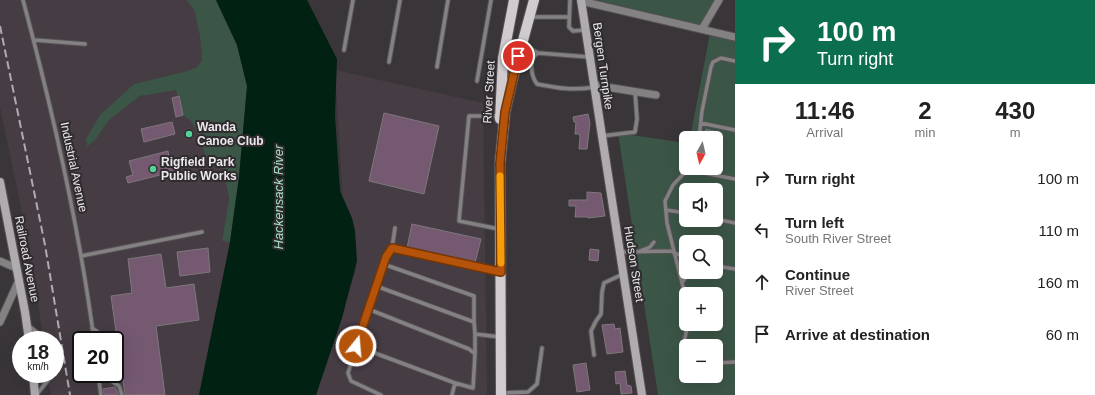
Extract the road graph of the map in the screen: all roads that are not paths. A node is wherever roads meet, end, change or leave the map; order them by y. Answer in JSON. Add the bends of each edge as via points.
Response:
{"nodes":[{"id":1,"x":23,"y":0,"type":"edge"},
{"id":2,"x":353,"y":0,"type":"edge"},
{"id":3,"x":400,"y":0,"type":"edge"},
{"id":4,"x":448,"y":0,"type":"edge"},
{"id":5,"x":491,"y":0,"type":"edge"},
{"id":6,"x":514,"y":0,"type":"edge"},
{"id":7,"x":534,"y":0,"type":"edge"},
{"id":8,"x":570,"y":0,"type":"edge"},
{"id":9,"x":579,"y":0,"type":"edge"},
{"id":10,"x":719,"y":0,"type":"edge"},
{"id":11,"x":529,"y":17,"type":"junction"},
{"id":12,"x":569,"y":17,"type":"junction"},
{"id":13,"x":702,"y":29,"type":"junction"},
{"id":14,"x":586,"y":30,"type":"junction"},
{"id":15,"x":735,"y":37,"type":"edge"},
{"id":16,"x":34,"y":40,"type":"junction"},
{"id":17,"x":85,"y":44,"type":"dead end"},
{"id":18,"x":522,"y":44,"type":"junction"},
{"id":19,"x":344,"y":50,"type":"dead end"},
{"id":20,"x":538,"y":52,"type":"junction"},
{"id":21,"x":590,"y":57,"type":"junction"},
{"id":22,"x":735,"y":61,"type":"edge"},
{"id":23,"x":389,"y":62,"type":"dead end"},
{"id":24,"x":437,"y":67,"type":"dead end"},
{"id":25,"x":476,"y":81,"type":"dead end"},
{"id":26,"x":594,"y":86,"type":"junction"},
{"id":27,"x":635,"y":91,"type":"junction"},
{"id":28,"x":656,"y":95,"type":"dead end"},
{"id":29,"x":502,"y":114,"type":"junction"},
{"id":30,"x":701,"y":124,"type":"junction"},
{"id":31,"x":735,"y":130,"type":"edge"},
{"id":32,"x":700,"y":131,"type":"edge"},
{"id":33,"x":602,"y":136,"type":"junction"},
{"id":34,"x":683,"y":175,"type":"edge"},
{"id":35,"x":717,"y":175,"type":"edge"},
{"id":36,"x":735,"y":179,"type":"edge"},
{"id":37,"x":0,"y":182,"type":"edge"},
{"id":38,"x":666,"y":210,"type":"junction"},
{"id":39,"x":679,"y":212,"type":"edge"},
{"id":40,"x":723,"y":220,"type":"edge"},
{"id":41,"x":735,"y":223,"type":"edge"},
{"id":42,"x":395,"y":228,"type":"dead end"},
{"id":43,"x":500,"y":229,"type":"junction"},
{"id":44,"x":202,"y":232,"type":"dead end"},
{"id":45,"x":654,"y":242,"type":"dead end"},
{"id":46,"x":392,"y":248,"type":"junction"},
{"id":47,"x":620,"y":252,"type":"junction"},
{"id":48,"x":637,"y":252,"type":"junction"},
{"id":49,"x":673,"y":252,"type":"junction"},
{"id":50,"x":679,"y":254,"type":"edge"},
{"id":51,"x":81,"y":256,"type":"junction"},
{"id":52,"x":0,"y":261,"type":"edge"},
{"id":53,"x":383,"y":264,"type":"junction"},
{"id":54,"x":723,"y":267,"type":"edge"},
{"id":55,"x":16,"y":268,"type":"junction"},
{"id":56,"x":735,"y":269,"type":"edge"},
{"id":57,"x":501,"y":272,"type":"junction"},
{"id":58,"x":623,"y":274,"type":"junction"},
{"id":59,"x":685,"y":279,"type":"edge"},
{"id":60,"x":19,"y":280,"type":"junction"},
{"id":61,"x":682,"y":283,"type":"junction"},
{"id":62,"x":376,"y":286,"type":"junction"},
{"id":63,"x":683,"y":287,"type":"edge"},
{"id":64,"x":368,"y":308,"type":"junction"},
{"id":65,"x":0,"y":322,"type":"edge"},
{"id":66,"x":474,"y":322,"type":"junction"},
{"id":67,"x":26,"y":323,"type":"junction"},
{"id":68,"x":92,"y":328,"type":"junction"},
{"id":69,"x":27,"y":331,"type":"edge"},
{"id":70,"x":35,"y":331,"type":"edge"},
{"id":71,"x":92,"y":331,"type":"edge"},
{"id":72,"x":96,"y":331,"type":"edge"},
{"id":73,"x":475,"y":334,"type":"junction"},
{"id":74,"x":501,"y":337,"type":"junction"},
{"id":75,"x":356,"y":346,"type":"junction"},
{"id":76,"x":542,"y":348,"type":"dead end"},
{"id":77,"x":475,"y":354,"type":"junction"},
{"id":78,"x":594,"y":355,"type":"dead end"},
{"id":79,"x":735,"y":362,"type":"edge"},
{"id":80,"x":723,"y":363,"type":"edge"},
{"id":81,"x":34,"y":383,"type":"edge"},
{"id":82,"x":46,"y":383,"type":"edge"},
{"id":83,"x":99,"y":383,"type":"edge"},
{"id":84,"x":116,"y":383,"type":"edge"},
{"id":85,"x":455,"y":383,"type":"junction"},
{"id":86,"x":501,"y":394,"type":"edge"},
{"id":87,"x":36,"y":395,"type":"edge"},
{"id":88,"x":101,"y":395,"type":"edge"},
{"id":89,"x":122,"y":395,"type":"edge"},
{"id":90,"x":381,"y":395,"type":"edge"},
{"id":91,"x":452,"y":395,"type":"edge"},
{"id":92,"x":642,"y":395,"type":"edge"}],
"edges":[{"from":1,"to":16,"type":"lane","name":"Industrial Avenue"},
{"from":2,"to":19,"type":"lane"},
{"from":3,"to":23,"type":"lane"},
{"from":4,"to":24,"type":"lane"},
{"from":5,"to":25,"type":"lane"},
{"from":6,"to":29,"type":"main road","name":"River Street","via":[[503,58]]},
{"from":7,"to":11,"type":"main road","name":"River Street"},
{"from":8,"to":12,"type":"lane"},
{"from":9,"to":13,"type":"street"},
{"from":9,"to":14,"type":"main road","name":"Bergen Turnpike"},
{"from":10,"to":13,"type":"street"},
{"from":11,"to":12,"type":"lane"},
{"from":11,"to":18,"type":"main road","name":"River Street"},
{"from":12,"to":14,"type":"lane","via":[[569,27],[572,31]]},
{"from":13,"to":15,"type":"street"},
{"from":14,"to":21,"type":"main road","name":"Bergen Turnpike"},
{"from":16,"to":17,"type":"lane"},
{"from":16,"to":51,"type":"lane","name":"Industrial Avenue","via":[[63,162]]},
{"from":18,"to":20,"type":"lane"},
{"from":18,"to":29,"type":"main road","name":"River Street"},
{"from":20,"to":21,"type":"lane"},
{"from":20,"to":26,"type":"lane","via":[[531,70],[536,84],[576,90]]},
{"from":21,"to":26,"type":"main road","name":"Bergen Turnpike"},
{"from":22,"to":30,"type":"lane","via":[[721,58],[712,65]]},
{"from":26,"to":27,"type":"street"},
{"from":26,"to":33,"type":"main road","name":"Bergen Turnpike"},
{"from":27,"to":28,"type":"street"},
{"from":27,"to":33,"type":"lane","via":[[635,132]]},
{"from":29,"to":43,"type":"main road"},
{"from":29,"to":43,"type":"lane","via":[[469,116],[459,221]]},
{"from":30,"to":31,"type":"lane"},
{"from":30,"to":32,"type":"lane"},
{"from":33,"to":47,"type":"main road","name":"Hudson Street"},
{"from":34,"to":38,"type":"lane","via":[[668,191]]},
{"from":35,"to":36,"type":"lane"},
{"from":37,"to":55,"type":"main road","name":"Railroad Avenue"},
{"from":38,"to":39,"type":"lane"},
{"from":38,"to":49,"type":"lane"},
{"from":40,"to":41,"type":"lane"},
{"from":42,"to":46,"type":"lane"},
{"from":43,"to":57,"type":"main road"},
{"from":44,"to":51,"type":"lane"},
{"from":45,"to":48,"type":"lane","via":[[650,247]]},
{"from":46,"to":53,"type":"lane"},
{"from":46,"to":57,"type":"lane"},
{"from":47,"to":48,"type":"lane"},
{"from":47,"to":58,"type":"main road","name":"Hudson Street"},
{"from":48,"to":49,"type":"lane"},
{"from":49,"to":50,"type":"lane"},
{"from":49,"to":61,"type":"lane"},
{"from":51,"to":68,"type":"lane","name":"Industrial Avenue"},
{"from":52,"to":55,"type":"street"},
{"from":53,"to":62,"type":"lane"},
{"from":53,"to":66,"type":"lane","via":[[474,296]]},
{"from":54,"to":56,"type":"lane"},
{"from":55,"to":60,"type":"main road","name":"Railroad Avenue"},
{"from":57,"to":74,"type":"main road"},
{"from":58,"to":78,"type":"lane","via":[[604,283],[601,314],[591,331]]},
{"from":58,"to":92,"type":"main road","name":"Hudson Street"},
{"from":59,"to":61,"type":"lane"},
{"from":60,"to":65,"type":"street"},
{"from":60,"to":67,"type":"main road","name":"Railroad Avenue"},
{"from":61,"to":63,"type":"lane"},
{"from":62,"to":64,"type":"lane"},
{"from":62,"to":66,"type":"lane"},
{"from":64,"to":75,"type":"lane"},
{"from":64,"to":77,"type":"lane"},
{"from":66,"to":73,"type":"lane"},
{"from":67,"to":69,"type":"main road","name":"Railroad Avenue"},
{"from":67,"to":70,"type":"lane"},
{"from":68,"to":71,"type":"lane","name":"Industrial Avenue"},
{"from":68,"to":72,"type":"lane"},
{"from":73,"to":74,"type":"lane"},
{"from":73,"to":77,"type":"lane"},
{"from":74,"to":86,"type":"main road"},
{"from":75,"to":85,"type":"lane"},
{"from":75,"to":90,"type":"lane","via":[[348,373],[351,381]]},
{"from":76,"to":86,"type":"lane","via":[[537,384],[528,392]]},
{"from":77,"to":85,"type":"lane","via":[[473,388]]},
{"from":79,"to":80,"type":"lane"},
{"from":81,"to":87,"type":"main road"},
{"from":82,"to":87,"type":"lane"},
{"from":83,"to":88,"type":"lane"},
{"from":84,"to":89,"type":"lane","via":[[120,386]]},
{"from":85,"to":91,"type":"lane"}]}
